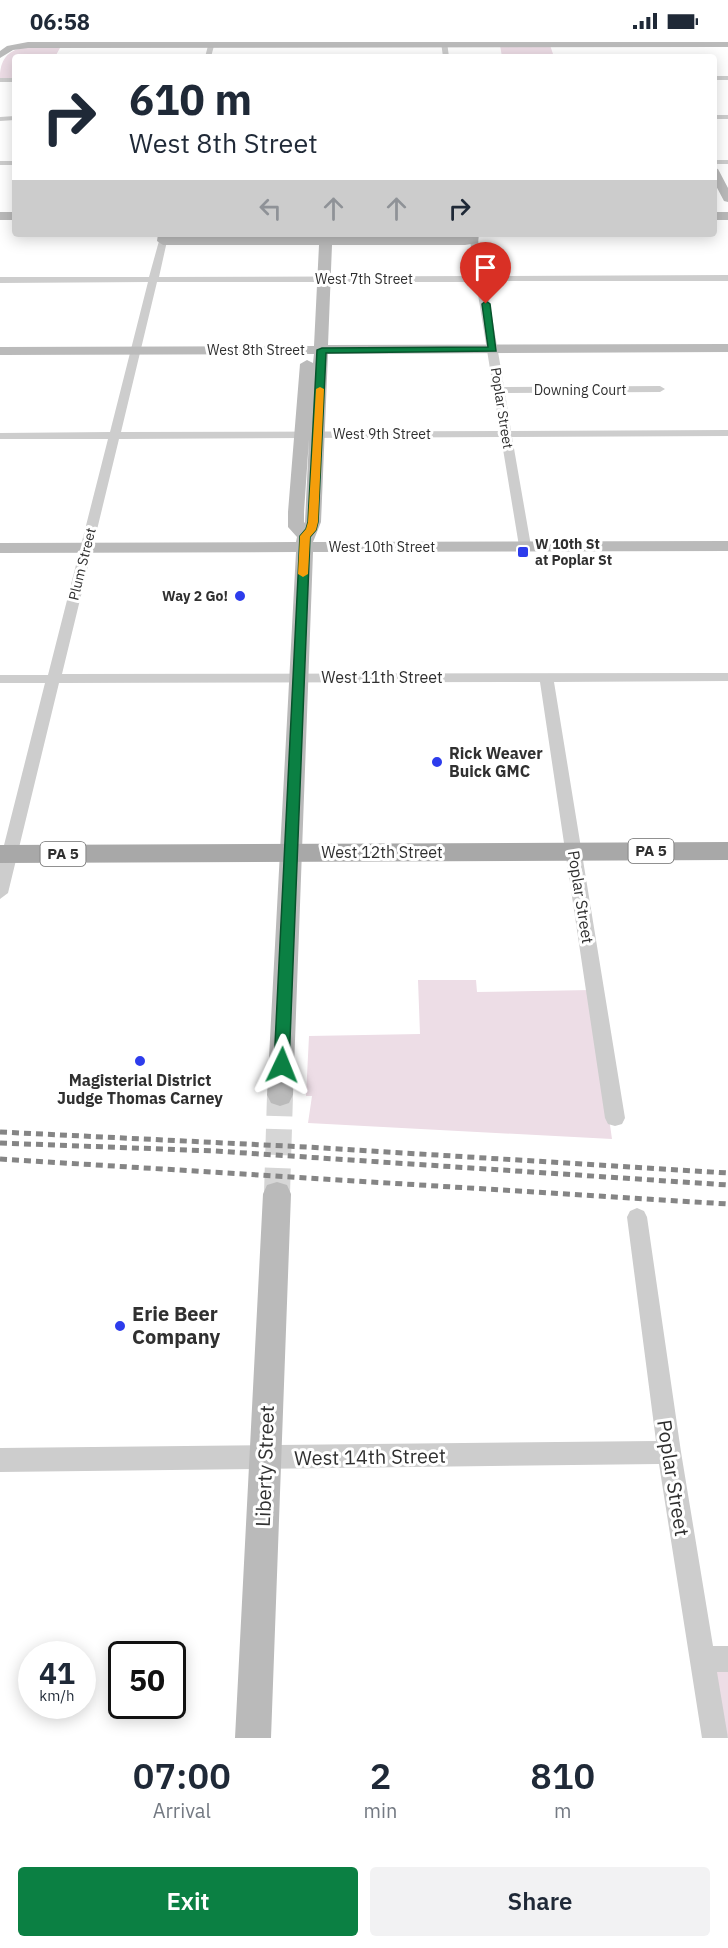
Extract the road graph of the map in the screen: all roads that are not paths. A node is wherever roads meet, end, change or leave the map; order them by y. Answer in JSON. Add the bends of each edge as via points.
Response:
{"nodes":[{"id":1,"x":212,"y":43,"type":"edge"},
{"id":2,"x":326,"y":43,"type":"edge"},
{"id":3,"x":444,"y":43,"type":"edge"},
{"id":4,"x":647,"y":43,"type":"edge"},
{"id":5,"x":728,"y":44,"type":"edge"},
{"id":6,"x":0,"y":55,"type":"edge"},
{"id":7,"x":717,"y":177,"type":"edge"},
{"id":8,"x":728,"y":199,"type":"edge"},
{"id":9,"x":474,"y":237,"type":"edge"},
{"id":10,"x":163,"y":238,"type":"edge"},
{"id":11,"x":319,"y":238,"type":"edge"},
{"id":12,"x":482,"y":278,"type":"junction"},
{"id":13,"x":728,"y":278,"type":"edge"},
{"id":14,"x":317,"y":279,"type":"junction"},
{"id":15,"x":0,"y":280,"type":"edge"},
{"id":16,"x":153,"y":280,"type":"junction"},
{"id":17,"x":728,"y":348,"type":"edge"},
{"id":18,"x":135,"y":350,"type":"junction"},
{"id":19,"x":315,"y":350,"type":"junction"},
{"id":20,"x":493,"y":350,"type":"junction"},
{"id":21,"x":0,"y":351,"type":"edge"},
{"id":22,"x":660,"y":389,"type":"dead end"},
{"id":23,"x":499,"y":390,"type":"junction"},
{"id":24,"x":507,"y":433,"type":"junction"},
{"id":25,"x":728,"y":433,"type":"edge"},
{"id":26,"x":0,"y":435,"type":"edge"},
{"id":27,"x":114,"y":435,"type":"junction"},
{"id":28,"x":309,"y":435,"type":"junction"},
{"id":29,"x":0,"y":537,"type":"edge"},
{"id":30,"x":524,"y":541,"type":"junction"},
{"id":31,"x":722,"y":541,"type":"edge"},
{"id":32,"x":87,"y":542,"type":"junction"},
{"id":33,"x":305,"y":542,"type":"junction"},
{"id":34,"x":0,"y":548,"type":"edge"},
{"id":35,"x":546,"y":676,"type":"junction"},
{"id":36,"x":298,"y":677,"type":"junction"},
{"id":37,"x":728,"y":677,"type":"edge"},
{"id":38,"x":0,"y":679,"type":"edge"},
{"id":39,"x":53,"y":679,"type":"junction"},
{"id":40,"x":728,"y":851,"type":"edge"},
{"id":41,"x":574,"y":852,"type":"junction"},
{"id":42,"x":290,"y":853,"type":"junction"},
{"id":43,"x":4,"y":854,"type":"edge"},
{"id":44,"x":0,"y":893,"type":"edge"},
{"id":45,"x":280,"y":1095,"type":"tunnel mouth"},
{"id":46,"x":615,"y":1118,"type":"dead end"},
{"id":47,"x":276,"y":1194,"type":"tunnel mouth"},
{"id":48,"x":637,"y":1217,"type":"dead end"},
{"id":49,"x":669,"y":1452,"type":"junction"},
{"id":50,"x":265,"y":1459,"type":"junction"},
{"id":51,"x":0,"y":1460,"type":"edge"},
{"id":52,"x":702,"y":1659,"type":"junction"},
{"id":53,"x":728,"y":1659,"type":"edge"},
{"id":54,"x":253,"y":1738,"type":"edge"},
{"id":55,"x":715,"y":1738,"type":"edge"}],
"edges":[{"from":1,"to":2,"type":"street"},
{"from":1,"to":6,"type":"street","via":[[15,46]]},
{"from":2,"to":3,"type":"street"},
{"from":3,"to":4,"type":"street"},
{"from":4,"to":5,"type":"street"},
{"from":7,"to":8,"type":"street"},
{"from":9,"to":11,"type":"street"},
{"from":9,"to":12,"type":"street","name":"Poplar Street"},
{"from":10,"to":11,"type":"street"},
{"from":10,"to":16,"type":"street","name":"Plum Street"},
{"from":11,"to":14,"type":"street"},
{"from":12,"to":13,"type":"street","name":"West 7th Street"},
{"from":12,"to":14,"type":"street","name":"West 7th Street"},
{"from":12,"to":20,"type":"street","name":"Poplar Street"},
{"from":14,"to":16,"type":"street","name":"West 7th Street"},
{"from":14,"to":19,"type":"street"},
{"from":15,"to":16,"type":"street","name":"West 7th Street"},
{"from":16,"to":18,"type":"street","name":"Plum Street"},
{"from":17,"to":20,"type":"street","name":"West 8th Street"},
{"from":18,"to":19,"type":"street","name":"West 8th Street"},
{"from":18,"to":21,"type":"street","name":"West 8th Street"},
{"from":18,"to":27,"type":"street","name":"Plum Street"},
{"from":19,"to":20,"type":"street","name":"West 8th Street"},
{"from":19,"to":28,"type":"street"},
{"from":20,"to":23,"type":"street","name":"Poplar Street"},
{"from":22,"to":23,"type":"street","name":"Downing Court"},
{"from":23,"to":24,"type":"street","name":"Poplar Street"},
{"from":24,"to":25,"type":"street","name":"West 9th Street"},
{"from":24,"to":28,"type":"street","name":"West 9th Street"},
{"from":24,"to":30,"type":"street","name":"Poplar Street"},
{"from":26,"to":27,"type":"street","name":"West 9th Street"},
{"from":27,"to":28,"type":"street","name":"West 9th Street"},
{"from":27,"to":32,"type":"street","name":"Plum Street"},
{"from":28,"to":33,"type":"street","via":[[296,527]]},
{"from":29,"to":32,"type":"street","name":"West 10th Street"},
{"from":30,"to":31,"type":"street","name":"West 10th Street"},
{"from":30,"to":33,"type":"street","name":"West 10th Street"},
{"from":32,"to":33,"type":"street","name":"West 10th Street"},
{"from":32,"to":34,"type":"street","name":"West 10th Street"},
{"from":32,"to":39,"type":"street","name":"Plum Street"},
{"from":33,"to":36,"type":"street"},
{"from":35,"to":36,"type":"street","name":"West 11th Street"},
{"from":35,"to":37,"type":"street","name":"West 11th Street"},
{"from":35,"to":41,"type":"street","name":"Poplar Street"},
{"from":36,"to":39,"type":"street","name":"West 11th Street"},
{"from":36,"to":42,"type":"street"},
{"from":38,"to":39,"type":"street","name":"West 11th Street"},
{"from":39,"to":43,"type":"street","name":"Plum Street"},
{"from":40,"to":41,"type":"main road","name":"West 12th Street","number":"PA 5"},
{"from":41,"to":42,"type":"main road","name":"West 12th Street","number":"PA 5"},
{"from":41,"to":46,"type":"street","name":"Poplar Street"},
{"from":42,"to":43,"type":"main road","name":"West 12th Street","number":"PA 5"},
{"from":42,"to":45,"type":"street"},
{"from":43,"to":44,"type":"street","name":"Plum Street"},
{"from":47,"to":50,"type":"street","name":"Liberty Street"},
{"from":48,"to":49,"type":"street","name":"Poplar Street"},
{"from":49,"to":50,"type":"street","name":"West 14th Street"},
{"from":49,"to":52,"type":"street","name":"Poplar Street"},
{"from":50,"to":51,"type":"street","name":"West 14th Street"},
{"from":50,"to":54,"type":"street","name":"Liberty Street"},
{"from":52,"to":53,"type":"street"},
{"from":52,"to":55,"type":"street","name":"Poplar Street"}]}
